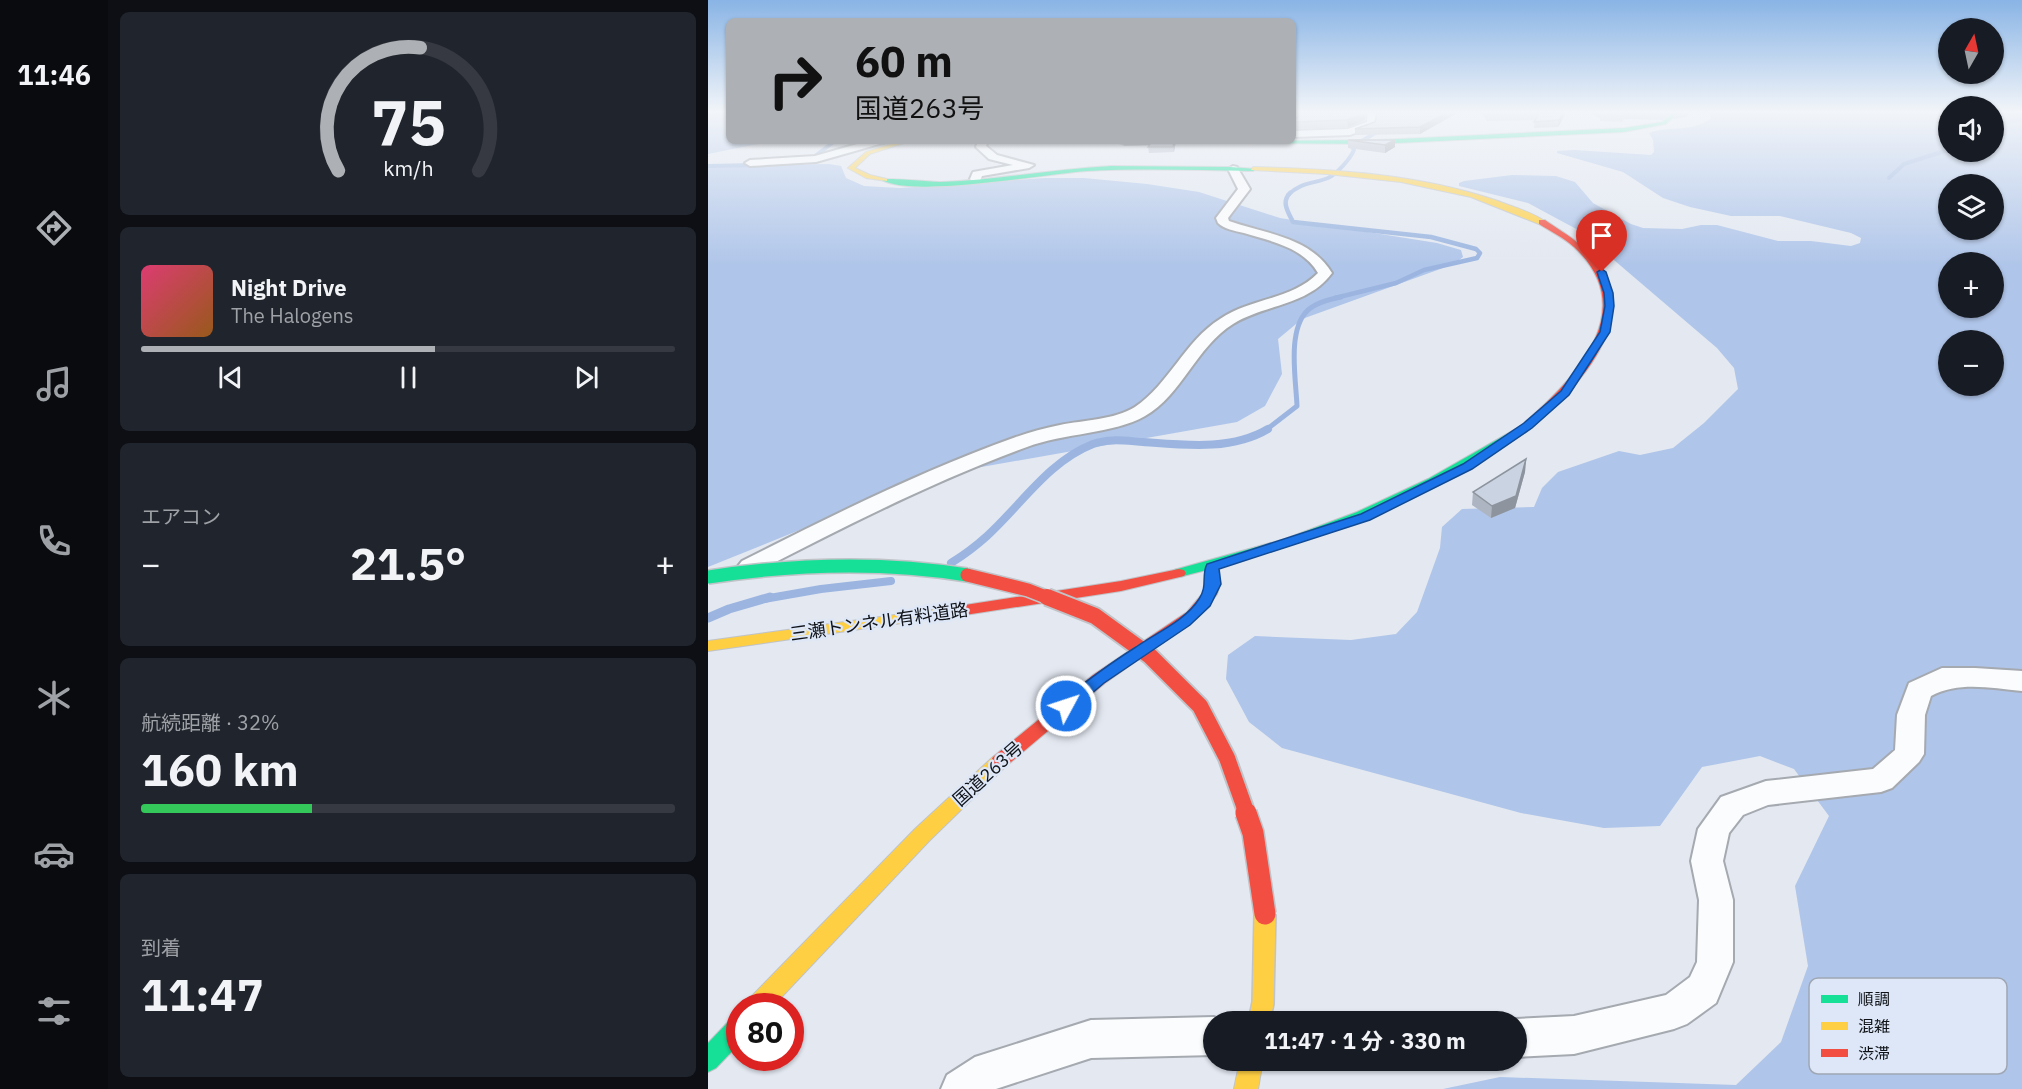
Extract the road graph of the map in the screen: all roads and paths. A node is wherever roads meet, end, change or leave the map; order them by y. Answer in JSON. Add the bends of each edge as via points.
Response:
{"nodes":[{"id":1,"x":853,"y":164,"type":"edge"},
{"id":2,"x":1024,"y":164,"type":"edge"},
{"id":3,"x":1233,"y":169,"type":"junction"},
{"id":4,"x":976,"y":179,"type":"junction"},
{"id":5,"x":1212,"y":567,"type":"junction"},
{"id":6,"x":708,"y":577,"type":"edge"},
{"id":7,"x":708,"y":587,"type":"edge"},
{"id":8,"x":708,"y":646,"type":"edge"},
{"id":9,"x":2022,"y":681,"type":"edge"},
{"id":10,"x":770,"y":993,"type":"edge"},
{"id":11,"x":1261,"y":1011,"type":"edge"},
{"id":12,"x":1203,"y":1036,"type":"edge"},
{"id":13,"x":1527,"y":1037,"type":"edge"},
{"id":14,"x":726,"y":1041,"type":"edge"},
{"id":15,"x":708,"y":1060,"type":"edge"},
{"id":16,"x":1250,"y":1071,"type":"edge"},
{"id":17,"x":961,"y":1089,"type":"edge"},
{"id":18,"x":1246,"y":1089,"type":"edge"}],
"edges":[{"from":1,"to":4,"type":"highway","via":[[851,168],[859,176],[871,180],[896,183]]},
{"from":2,"to":4,"type":"street","via":[[1029,165],[977,174]]},
{"from":3,"to":4,"type":"highway","via":[[1071,171]]},
{"from":3,"to":5,"type":"highway","via":[[1383,177],[1485,199],[1554,227],[1586,252],[1605,280],[1609,306],[1605,332],[1565,393],[1528,426],[1468,466],[1365,517]]},
{"from":3,"to":7,"type":"street","via":[[1244,189],[1222,218],[1224,223],[1294,245],[1322,265],[1325,273],[1319,282],[1224,323],[1204,341],[1164,391],[1139,412],[1047,434],[997,451],[886,498]]},
{"from":5,"to":8,"type":"highway","name":"三瀬トンネル有料道路","bridge":true,"via":[[1008,605]]},
{"from":5,"to":10,"type":"highway","name":"国道263号","via":[[1213,584],[1205,603],[1099,679],[1017,747],[946,812]]},
{"from":6,"to":11,"type":"highway","name":"三瀬トンネル有料道路","bridge":true,"via":[[764,568],[826,565],[895,566],[965,574],[1028,590],[1095,616],[1150,656],[1200,706],[1227,758],[1253,833],[1264,902]]},
{"from":9,"to":13,"type":"street","via":[[1975,676],[1942,678],[1919,690],[1911,715],[1909,754],[1881,780],[1766,793],[1732,806],[1714,829],[1707,861],[1716,900],[1715,962],[1703,990],[1674,1011],[1574,1035]]},
{"from":12,"to":17,"type":"street","via":[[1091,1040],[989,1071]]},
{"from":14,"to":15,"type":"highway"},
{"from":16,"to":18,"type":"highway"}]}
